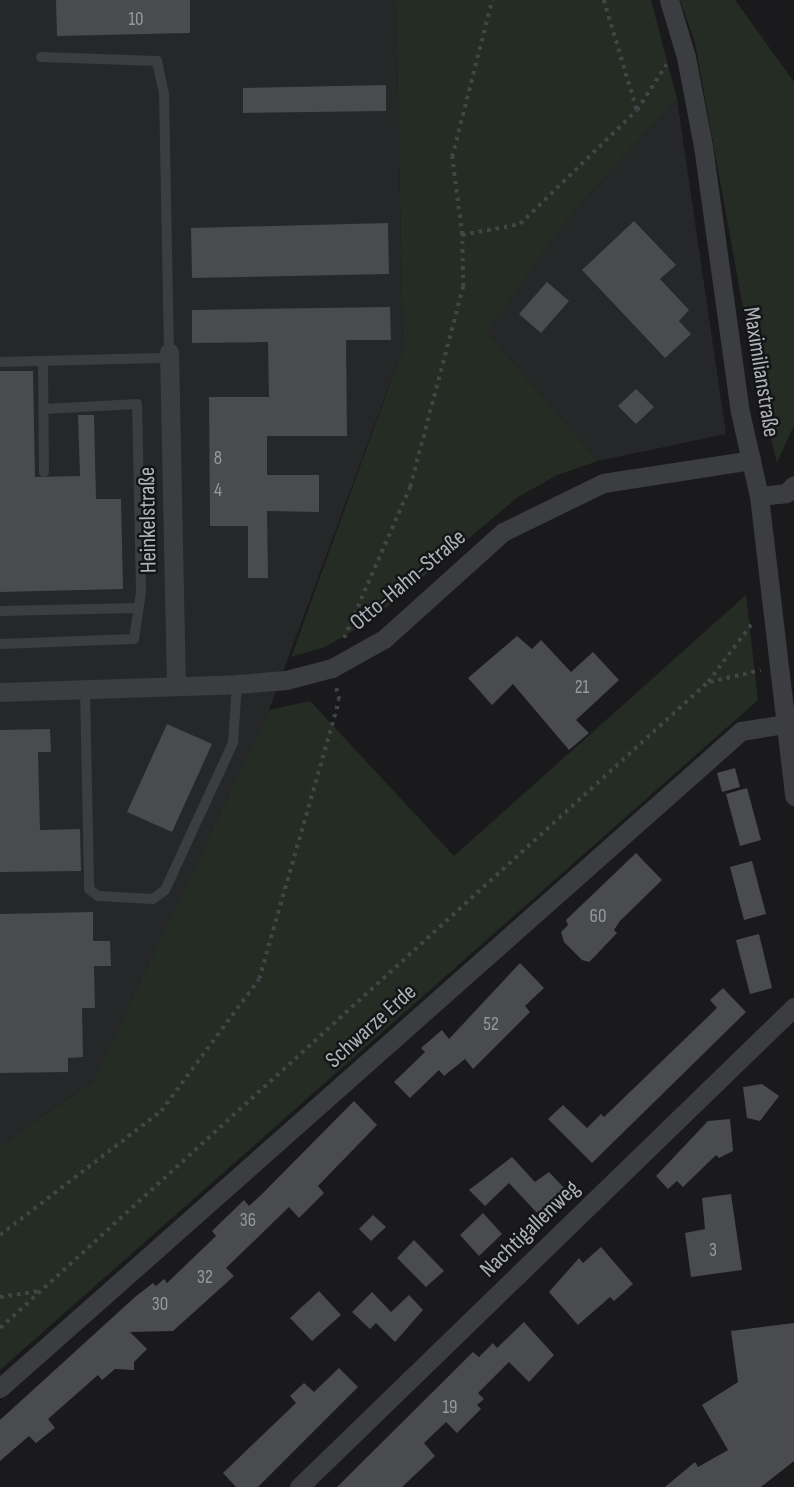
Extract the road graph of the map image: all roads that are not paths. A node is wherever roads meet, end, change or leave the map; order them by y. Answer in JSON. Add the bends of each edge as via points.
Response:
{"nodes":[{"id":1,"x":669,"y":0,"type":"edge"},
{"id":2,"x":41,"y":57,"type":"dead end"},
{"id":3,"x":169,"y":355,"type":"junction"},
{"id":4,"x":43,"y":361,"type":"junction"},
{"id":5,"x":0,"y":362,"type":"edge"},
{"id":6,"x":44,"y":409,"type":"junction"},
{"id":7,"x":751,"y":460,"type":"junction"},
{"id":8,"x":44,"y":472,"type":"dead end"},
{"id":9,"x":794,"y":485,"type":"edge"},
{"id":10,"x":759,"y":496,"type":"junction"},
{"id":11,"x":138,"y":608,"type":"junction"},
{"id":12,"x":0,"y":611,"type":"edge"},
{"id":13,"x":0,"y":644,"type":"edge"},
{"id":14,"x":785,"y":664,"type":"edge"},
{"id":15,"x":237,"y":684,"type":"junction"},
{"id":16,"x":176,"y":686,"type":"junction"},
{"id":17,"x":85,"y":690,"type":"junction"},
{"id":18,"x":0,"y":692,"type":"edge"},
{"id":19,"x":785,"y":724,"type":"junction"},
{"id":20,"x":794,"y":796,"type":"edge"},
{"id":21,"x":794,"y":1007,"type":"edge"},
{"id":22,"x":0,"y":1388,"type":"edge"},
{"id":23,"x":299,"y":1487,"type":"edge"}],
"edges":[{"from":1,"to":7,"type":"street","name":"Maximilianstraße","via":[[703,146],[740,412]]},
{"from":2,"to":3,"type":"lane","via":[[157,61],[164,93]]},
{"from":3,"to":4,"type":"lane"},
{"from":3,"to":16,"type":"street","name":"Heinkelstraße"},
{"from":4,"to":5,"type":"lane"},
{"from":4,"to":6,"type":"lane"},
{"from":6,"to":8,"type":"lane"},
{"from":6,"to":11,"type":"lane","via":[[137,404]]},
{"from":7,"to":10,"type":"street","name":"Maximilianstraße"},
{"from":7,"to":15,"type":"street","name":"Otto-Hahn-Straße","via":[[603,483],[503,532],[384,639],[331,668],[286,680]]},
{"from":9,"to":10,"type":"street","via":[[786,493]]},
{"from":10,"to":14,"type":"street","name":"Maximilianstraße","via":[[770,600]]},
{"from":11,"to":12,"type":"lane"},
{"from":11,"to":13,"type":"lane","via":[[134,639]]},
{"from":14,"to":19,"type":"street","name":"Maximilianstraße"},
{"from":15,"to":16,"type":"street","name":"Otto-Hahn-Straße"},
{"from":15,"to":17,"type":"lane","via":[[233,743],[165,890],[153,899],[98,896],[89,889]]},
{"from":16,"to":17,"type":"street","name":"Otto-Hahn-Straße"},
{"from":17,"to":18,"type":"street","name":"Otto-Hahn-Straße"},
{"from":19,"to":20,"type":"street","name":"Maximilianstraße"},
{"from":19,"to":22,"type":"street","name":"Schwarze Erde","via":[[741,731]]},
{"from":21,"to":23,"type":"street","name":"Nachtigallenweg"}]}
